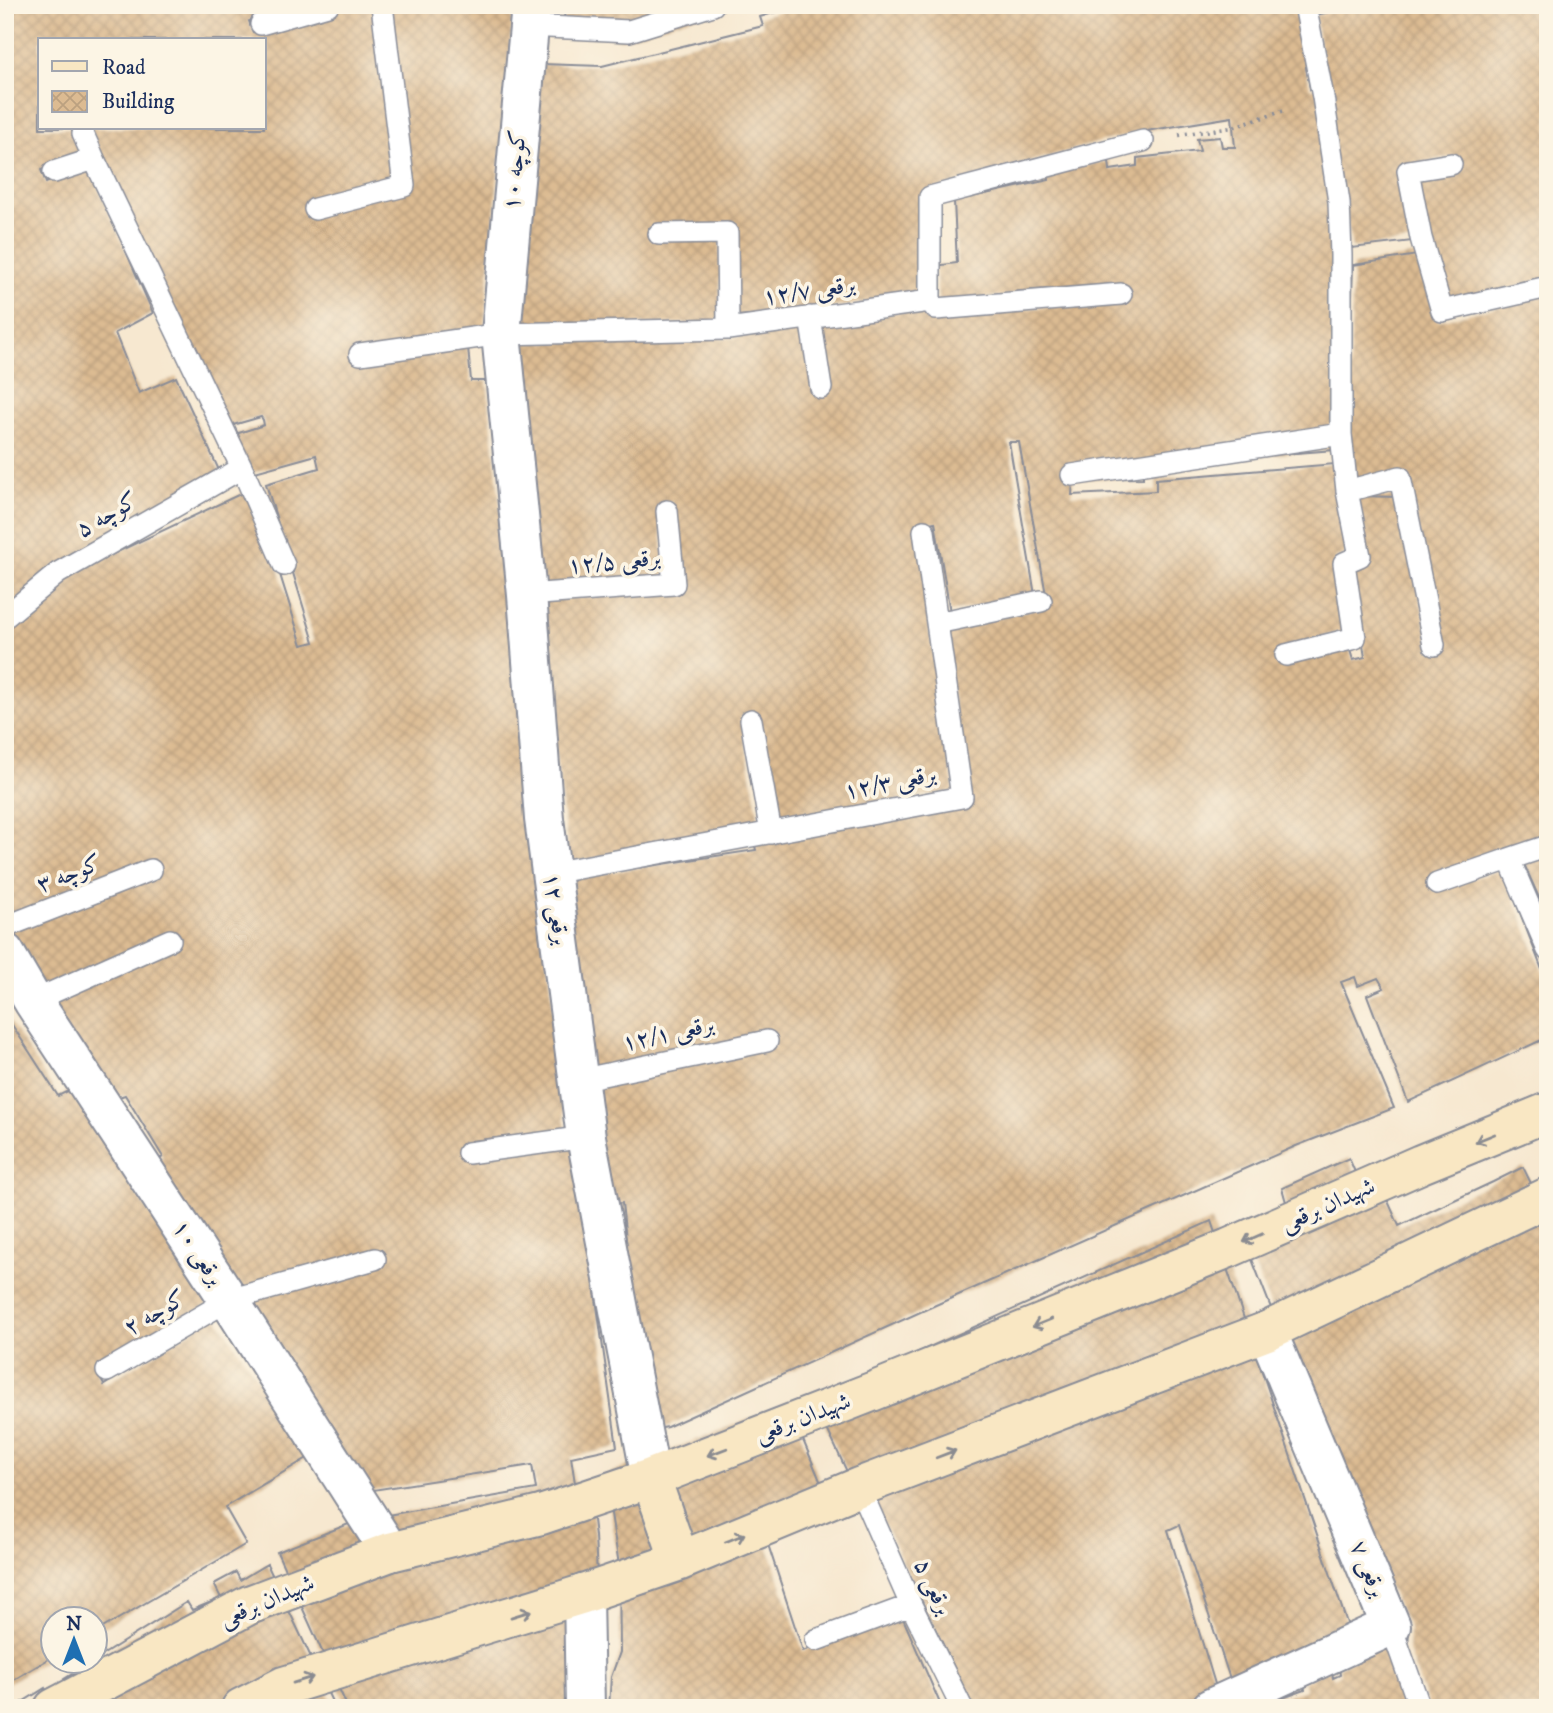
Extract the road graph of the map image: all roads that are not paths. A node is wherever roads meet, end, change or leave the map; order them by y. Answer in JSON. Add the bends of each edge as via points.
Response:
{"nodes":[{"id":1,"x":328,"y":5,"type":"edge"},
{"id":2,"x":382,"y":5,"type":"edge"},
{"id":3,"x":713,"y":5,"type":"edge"},
{"id":4,"x":1311,"y":6,"type":"edge"},
{"id":5,"x":529,"y":16,"type":"edge"},
{"id":6,"x":261,"y":24,"type":"dead end"},
{"id":7,"x":83,"y":134,"type":"dead end"},
{"id":8,"x":1143,"y":141,"type":"road end"},
{"id":9,"x":94,"y":159,"type":"junction"},
{"id":10,"x":1451,"y":164,"type":"dead end"},
{"id":11,"x":54,"y":172,"type":"dead end"},
{"id":12,"x":315,"y":209,"type":"dead end"},
{"id":13,"x":659,"y":234,"type":"dead end"},
{"id":14,"x":1548,"y":287,"type":"edge"},
{"id":15,"x":1121,"y":294,"type":"dead end"},
{"id":16,"x":930,"y":301,"type":"junction"},
{"id":17,"x":810,"y":317,"type":"junction"},
{"id":18,"x":728,"y":329,"type":"junction"},
{"id":19,"x":501,"y":334,"type":"junction"},
{"id":20,"x":360,"y":354,"type":"dead end"},
{"id":21,"x":821,"y":388,"type":"dead end"},
{"id":22,"x":1341,"y":435,"type":"junction"},
{"id":23,"x":243,"y":468,"type":"junction"},
{"id":24,"x":1072,"y":475,"type":"dead end"},
{"id":25,"x":1347,"y":491,"type":"junction"},
{"id":26,"x":667,"y":511,"type":"dead end"},
{"id":27,"x":924,"y":531,"type":"dead end"},
{"id":28,"x":284,"y":565,"type":"dead end"},
{"id":29,"x":527,"y":595,"type":"junction"},
{"id":30,"x":1041,"y":601,"type":"dead end"},
{"id":31,"x":5,"y":617,"type":"edge"},
{"id":32,"x":937,"y":622,"type":"junction"},
{"id":33,"x":1434,"y":645,"type":"dead end"},
{"id":34,"x":1286,"y":655,"type":"dead end"},
{"id":35,"x":751,"y":720,"type":"dead end"},
{"id":36,"x":771,"y":833,"type":"junction"},
{"id":37,"x":1548,"y":846,"type":"edge"},
{"id":38,"x":1509,"y":859,"type":"junction"},
{"id":39,"x":151,"y":870,"type":"dead end"},
{"id":40,"x":551,"y":873,"type":"junction"},
{"id":41,"x":1437,"y":884,"type":"dead end"},
{"id":42,"x":170,"y":940,"type":"dead end"},
{"id":43,"x":1548,"y":950,"type":"edge"},
{"id":44,"x":6,"y":951,"type":"edge"},
{"id":45,"x":33,"y":1001,"type":"junction"},
{"id":46,"x":767,"y":1041,"type":"dead end"},
{"id":47,"x":579,"y":1080,"type":"junction"},
{"id":48,"x":1548,"y":1112,"type":"edge"},
{"id":49,"x":586,"y":1137,"type":"junction"},
{"id":50,"x":468,"y":1153,"type":"dead end"},
{"id":51,"x":1548,"y":1197,"type":"edge"},
{"id":52,"x":375,"y":1259,"type":"dead end"},
{"id":53,"x":229,"y":1300,"type":"junction"},
{"id":54,"x":1267,"y":1331,"type":"junction"},
{"id":55,"x":107,"y":1371,"type":"dead end"},
{"id":56,"x":651,"y":1478,"type":"junction"},
{"id":57,"x":859,"y":1487,"type":"junction"},
{"id":58,"x":390,"y":1552,"type":"junction"},
{"id":59,"x":680,"y":1561,"type":"junction"},
{"id":60,"x":583,"y":1594,"type":"junction"},
{"id":61,"x":911,"y":1605,"type":"junction"},
{"id":62,"x":1391,"y":1626,"type":"junction"},
{"id":63,"x":816,"y":1640,"type":"dead end"},
{"id":64,"x":54,"y":1708,"type":"edge"},
{"id":65,"x":241,"y":1708,"type":"edge"},
{"id":66,"x":585,"y":1708,"type":"edge"},
{"id":67,"x":962,"y":1708,"type":"edge"},
{"id":68,"x":1211,"y":1708,"type":"edge"},
{"id":69,"x":1420,"y":1708,"type":"edge"}],
"edges":[{"from":1,"to":6,"type":"lane"},
{"from":2,"to":12,"type":"lane","via":[[404,186]]},
{"from":3,"to":5,"type":"lane","via":[[629,31]]},
{"from":4,"to":22,"type":"lane","via":[[1339,202]]},
{"from":5,"to":19,"type":"street","name":"کوچه ۱۰"},
{"from":7,"to":9,"type":"lane"},
{"from":8,"to":16,"type":"lane","via":[[930,197]]},
{"from":9,"to":11,"type":"lane"},
{"from":9,"to":23,"type":"lane"},
{"from":10,"to":14,"type":"lane","via":[[1408,171],[1442,312]]},
{"from":13,"to":18,"type":"lane","via":[[727,233]]},
{"from":15,"to":16,"type":"lane","name":"برقعی ۱۲/۷","via":[[936,309]]},
{"from":16,"to":17,"type":"lane","name":"برقعی ۱۲/۷"},
{"from":17,"to":18,"type":"lane","name":"برقعی ۱۲/۷"},
{"from":17,"to":21,"type":"lane"},
{"from":18,"to":19,"type":"lane","name":"برقعی ۱۲/۷"},
{"from":19,"to":20,"type":"lane","name":"برقعی ۱۲/۷"},
{"from":19,"to":29,"type":"street","name":"برقعی ۱۲"},
{"from":22,"to":24,"type":"lane"},
{"from":22,"to":25,"type":"lane"},
{"from":23,"to":28,"type":"lane"},
{"from":23,"to":31,"type":"lane","name":"کوچه ۵","via":[[58,573]]},
{"from":25,"to":33,"type":"lane","via":[[1400,477]]},
{"from":25,"to":34,"type":"lane","via":[[1360,556],[1344,563],[1355,638]]},
{"from":26,"to":29,"type":"lane","name":"برقعی ۱۲/۵","via":[[674,584]]},
{"from":27,"to":32,"type":"lane"},
{"from":29,"to":40,"type":"street","name":"برقعی ۱۲"},
{"from":30,"to":32,"type":"lane"},
{"from":32,"to":36,"type":"lane","name":"برقعی ۱۲/۳","via":[[962,797]]},
{"from":35,"to":36,"type":"lane"},
{"from":36,"to":40,"type":"lane","name":"برقعی ۱۲/۳"},
{"from":37,"to":38,"type":"lane"},
{"from":38,"to":41,"type":"lane"},
{"from":38,"to":43,"type":"lane"},
{"from":39,"to":44,"type":"lane","name":"کوچه ۳"},
{"from":40,"to":47,"type":"street","name":"برقعی ۱۲"},
{"from":42,"to":45,"type":"lane"},
{"from":44,"to":45,"type":"street","name":"برقعی ۱۰"},
{"from":45,"to":53,"type":"street","name":"برقعی ۱۰"},
{"from":46,"to":47,"type":"lane","name":"برقعی ۱۲/۱"},
{"from":47,"to":49,"type":"street","name":"برقعی ۱۲"},
{"from":48,"to":56,"type":"main road","name":"شهیدان برقعی","one_way":true,"via":[[1229,1248]]},
{"from":49,"to":50,"type":"lane"},
{"from":49,"to":56,"type":"street","name":"برقعی ۱۲"},
{"from":51,"to":54,"type":"main road"},
{"from":52,"to":53,"type":"lane","name":"کوچه ۲"},
{"from":53,"to":55,"type":"lane","name":"کوچه ۲"},
{"from":53,"to":58,"type":"street","name":"برقعی ۱۰"},
{"from":57,"to":54,"type":"main road","one_way":true},
{"from":54,"to":62,"type":"street","name":"برقعی ۷"},
{"from":56,"to":58,"type":"main road","name":"شهیدان برقعی","via":[[541,1514]]},
{"from":56,"to":59,"type":"main road"},
{"from":59,"to":57,"type":"main road","one_way":true},
{"from":57,"to":61,"type":"lane","name":"برقعی ۵"},
{"from":58,"to":64,"type":"main road","name":"شهیدان برقعی","via":[[249,1605]]},
{"from":59,"to":60,"type":"main road"},
{"from":65,"to":60,"type":"main road","one_way":true,"via":[[284,1686]]},
{"from":60,"to":66,"type":"street"},
{"from":61,"to":63,"type":"lane"},
{"from":61,"to":67,"type":"lane","name":"برقعی ۵"},
{"from":62,"to":68,"type":"street","name":"برقعی ۷"},
{"from":62,"to":69,"type":"lane"}]}
